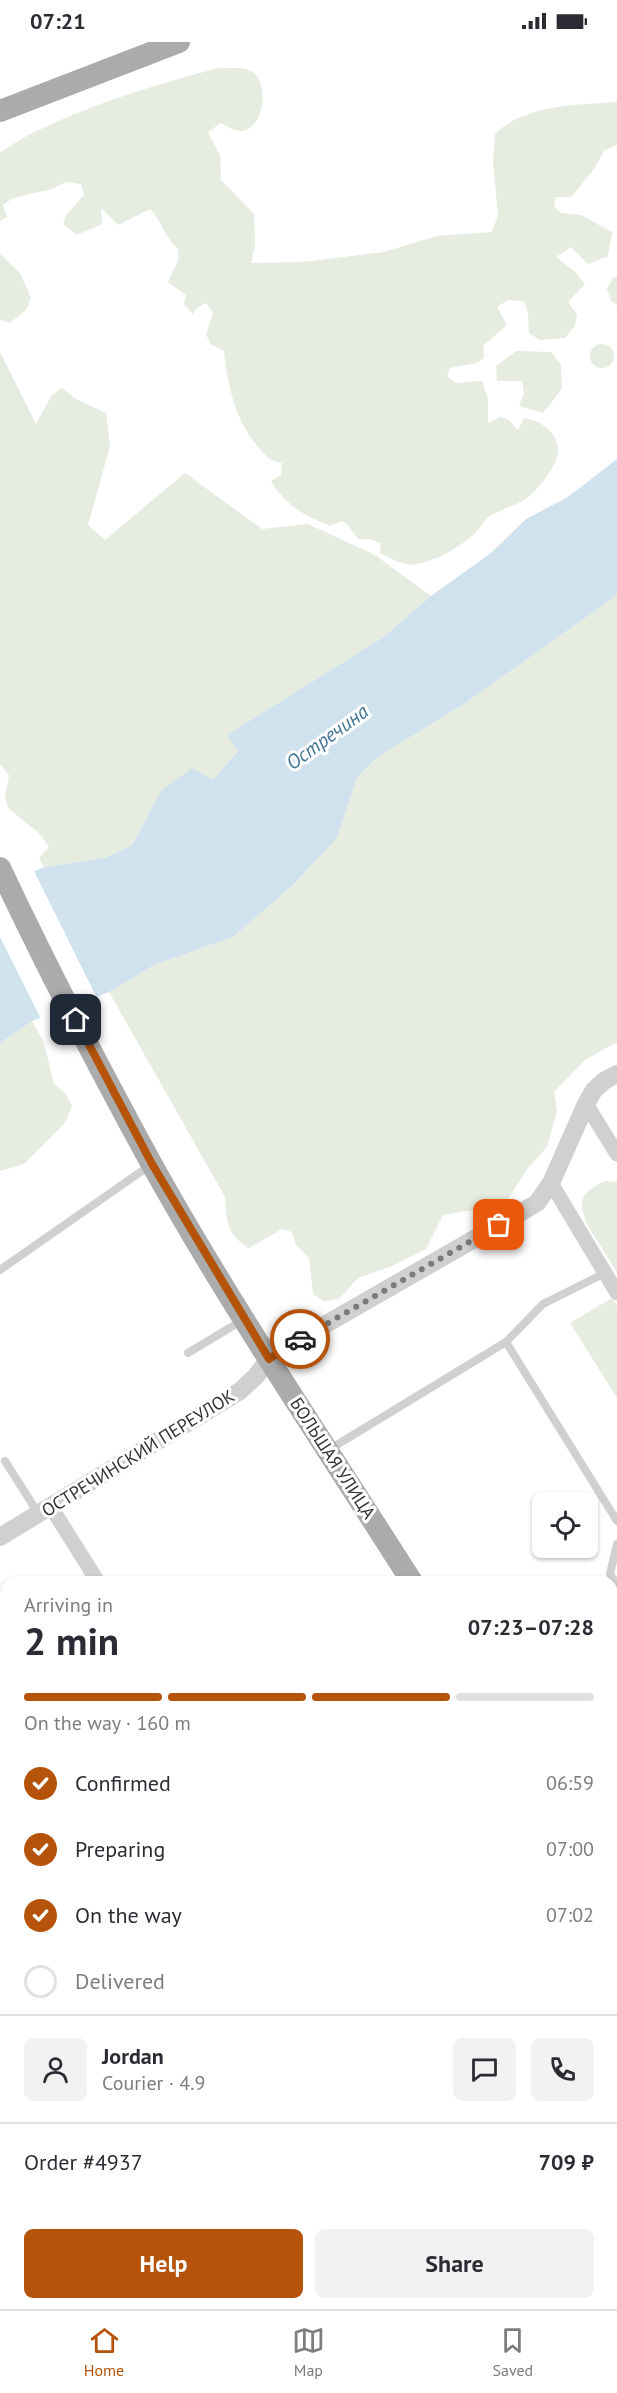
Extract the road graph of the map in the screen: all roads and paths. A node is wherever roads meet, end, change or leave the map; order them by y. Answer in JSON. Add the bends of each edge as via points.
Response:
{"nodes":[{"id":1,"x":179,"y":42,"type":"edge"},
{"id":2,"x":0,"y":111,"type":"edge"},
{"id":3,"x":3,"y":874,"type":"edge"},
{"id":4,"x":617,"y":1074,"type":"edge"},
{"id":5,"x":586,"y":1104,"type":"junction"},
{"id":6,"x":617,"y":1154,"type":"edge"},
{"id":7,"x":152,"y":1164,"type":"junction"},
{"id":8,"x":550,"y":1183,"type":"junction"},
{"id":9,"x":0,"y":1270,"type":"edge"},
{"id":10,"x":605,"y":1273,"type":"junction"},
{"id":11,"x":617,"y":1293,"type":"edge"},
{"id":12,"x":245,"y":1319,"type":"junction"},
{"id":13,"x":506,"y":1342,"type":"junction"},
{"id":14,"x":188,"y":1353,"type":"dead end"},
{"id":15,"x":269,"y":1359,"type":"junction"},
{"id":16,"x":329,"y":1450,"type":"junction"},
{"id":17,"x":5,"y":1461,"type":"dead end"},
{"id":18,"x":45,"y":1511,"type":"junction"},
{"id":19,"x":617,"y":1521,"type":"edge"},
{"id":20,"x":0,"y":1538,"type":"edge"},
{"id":21,"x":617,"y":1544,"type":"edge"},
{"id":22,"x":94,"y":1576,"type":"edge"},
{"id":23,"x":408,"y":1576,"type":"edge"},
{"id":24,"x":611,"y":1576,"type":"edge"}],
"edges":[{"from":1,"to":2,"type":"main road"},
{"from":3,"to":7,"type":"main road","name":"БОЛЬШАЯ УЛИЦА"},
{"from":4,"to":5,"type":"street","name":"ОСТРЕЧИНСКИЙ ПЕРЕУЛОК","via":[[594,1090]]},
{"from":5,"to":6,"type":"street"},
{"from":5,"to":8,"type":"street","name":"ОСТРЕЧИНСКИЙ ПЕРЕУЛОК"},
{"from":7,"to":9,"type":"lane"},
{"from":7,"to":12,"type":"main road","name":"БОЛЬШАЯ УЛИЦА"},
{"from":8,"to":10,"type":"street"},
{"from":8,"to":15,"type":"street","name":"ОСТРЕЧИНСКИЙ ПЕРЕУЛОК","via":[[537,1203]]},
{"from":10,"to":11,"type":"street"},
{"from":10,"to":13,"type":"lane","via":[[543,1304]]},
{"from":12,"to":14,"type":"lane"},
{"from":12,"to":15,"type":"main road","name":"БОЛЬШАЯ УЛИЦА"},
{"from":13,"to":16,"type":"lane"},
{"from":13,"to":19,"type":"lane"},
{"from":15,"to":16,"type":"main road","name":"БОЛЬШАЯ УЛИЦА"},
{"from":15,"to":18,"type":"street","name":"ОСТРЕЧИНСКИЙ ПЕРЕУЛОК","via":[[240,1390]]},
{"from":16,"to":23,"type":"main road","name":"БОЛЬШАЯ УЛИЦА"},
{"from":17,"to":18,"type":"lane"},
{"from":18,"to":20,"type":"street","name":"ОСТРЕЧИНСКИЙ ПЕРЕУЛОК"},
{"from":18,"to":22,"type":"street"},
{"from":21,"to":24,"type":"lane"}]}
